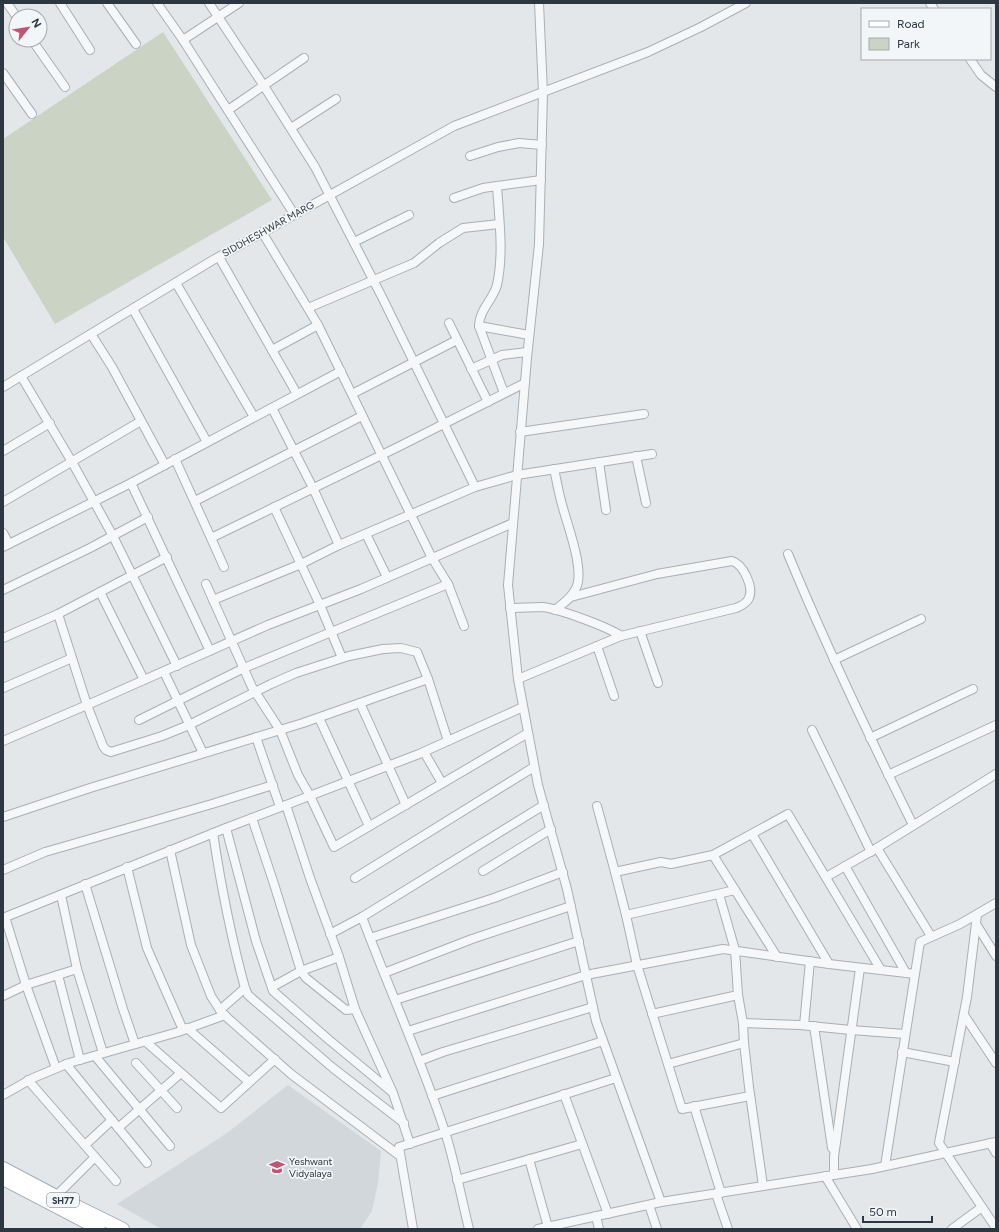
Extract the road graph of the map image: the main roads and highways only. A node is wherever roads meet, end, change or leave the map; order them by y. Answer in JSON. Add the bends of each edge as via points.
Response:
{"nodes":[{"id":1,"x":3,"y":1168,"type":"edge"},
{"id":2,"x":3,"y":1179,"type":"edge"},
{"id":3,"x":99,"y":1229,"type":"edge"},
{"id":4,"x":123,"y":1229,"type":"edge"}],
"edges":[{"from":1,"to":4,"type":"main road","number":"SH77"},
{"from":2,"to":3,"type":"main road","number":"SH77"}]}
